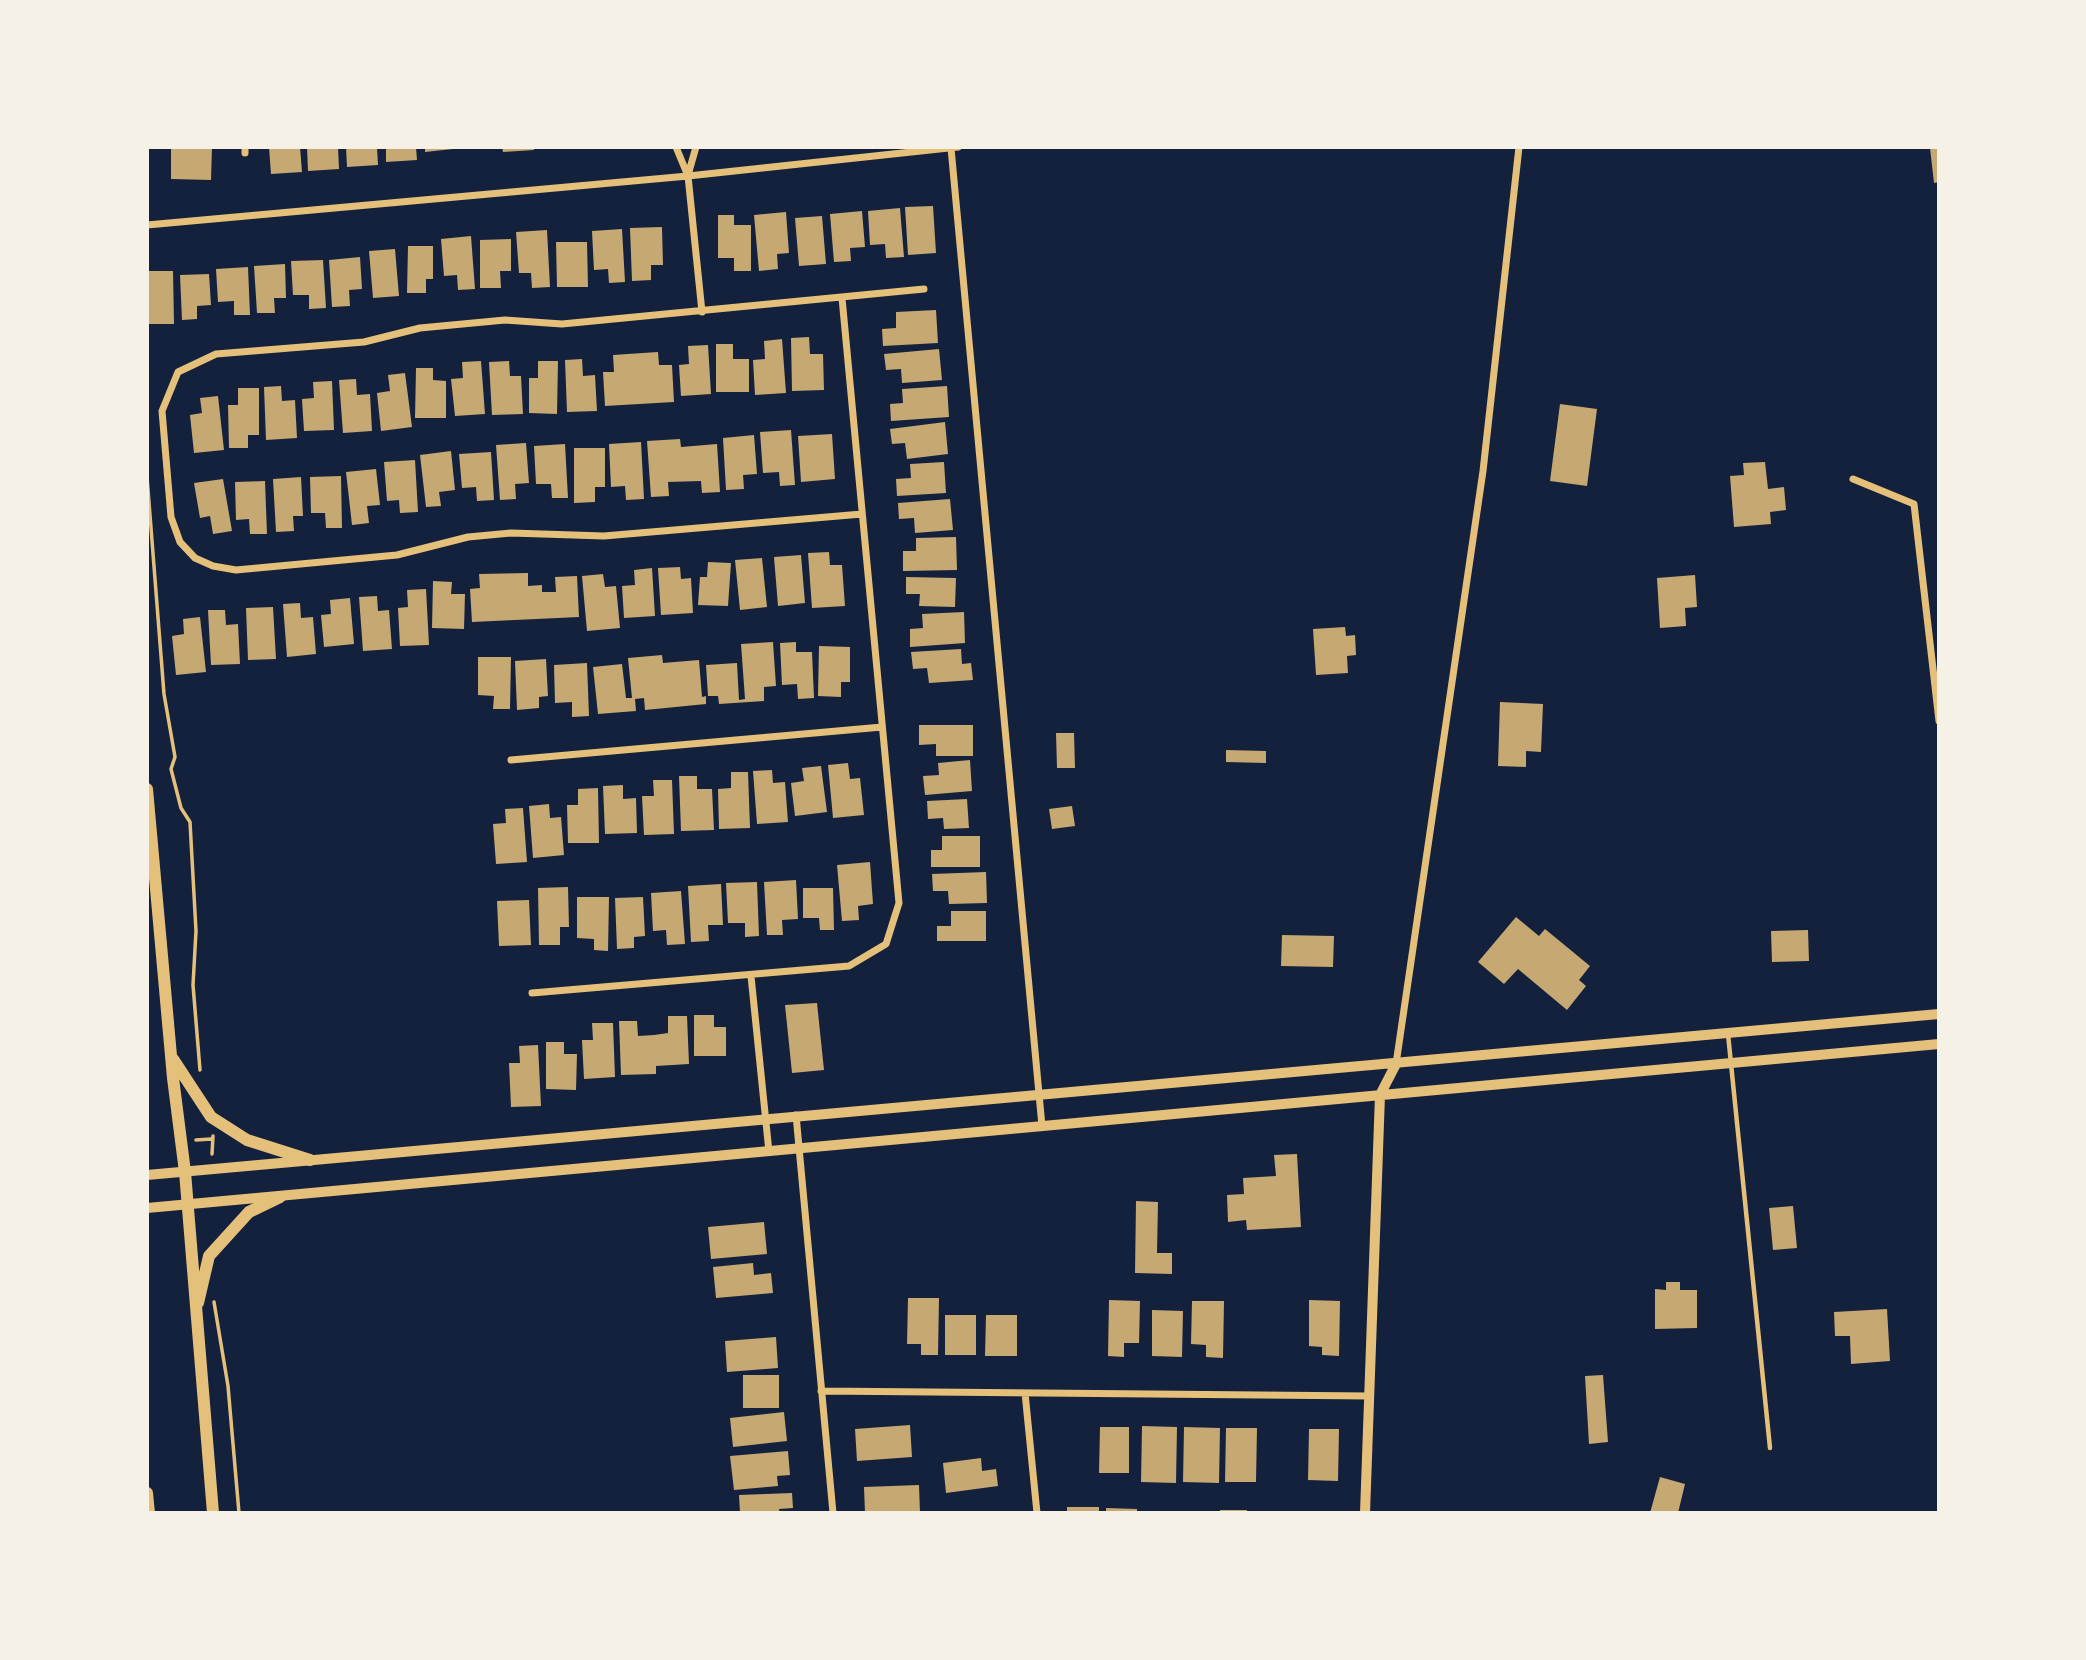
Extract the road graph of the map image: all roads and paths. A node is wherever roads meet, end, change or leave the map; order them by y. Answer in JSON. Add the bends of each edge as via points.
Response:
{"nodes":[{"id":1,"x":676,"y":147,"type":"edge"},
{"id":2,"x":696,"y":147,"type":"edge"},
{"id":3,"x":958,"y":147,"type":"edge"},
{"id":4,"x":1519,"y":147,"type":"edge"},
{"id":5,"x":951,"y":148,"type":"edge"},
{"id":6,"x":688,"y":176,"type":"junction"},
{"id":7,"x":147,"y":225,"type":"edge"},
{"id":8,"x":924,"y":289,"type":"dead end"},
{"id":9,"x":842,"y":298,"type":"junction"},
{"id":10,"x":702,"y":312,"type":"junction"},
{"id":11,"x":147,"y":477,"type":"edge"},
{"id":12,"x":1853,"y":479,"type":"dead end"},
{"id":13,"x":862,"y":513,"type":"junction"},
{"id":14,"x":1939,"y":720,"type":"edge"},
{"id":15,"x":883,"y":727,"type":"junction"},
{"id":16,"x":512,"y":760,"type":"dead end"},
{"id":17,"x":147,"y":789,"type":"edge"},
{"id":18,"x":751,"y":976,"type":"junction"},
{"id":19,"x":532,"y":993,"type":"dead end"},
{"id":20,"x":1939,"y":1014,"type":"edge"},
{"id":21,"x":1728,"y":1033,"type":"junction"},
{"id":22,"x":1939,"y":1044,"type":"edge"},
{"id":23,"x":171,"y":1055,"type":"junction"},
{"id":24,"x":1732,"y":1063,"type":"junction"},
{"id":25,"x":1396,"y":1064,"type":"junction"},
{"id":26,"x":202,"y":1075,"type":"dead end"},
{"id":27,"x":1039,"y":1093,"type":"junction"},
{"id":28,"x":1380,"y":1096,"type":"junction"},
{"id":29,"x":796,"y":1115,"type":"junction"},
{"id":30,"x":767,"y":1118,"type":"junction"},
{"id":31,"x":1042,"y":1126,"type":"junction"},
{"id":32,"x":216,"y":1131,"type":"dead end"},
{"id":33,"x":211,"y":1139,"type":"junction"},
{"id":34,"x":196,"y":1140,"type":"dead end"},
{"id":35,"x":799,"y":1150,"type":"junction"},
{"id":36,"x":769,"y":1152,"type":"junction"},
{"id":37,"x":212,"y":1154,"type":"dead end"},
{"id":38,"x":310,"y":1160,"type":"junction"},
{"id":39,"x":185,"y":1172,"type":"junction"},
{"id":40,"x":147,"y":1175,"type":"edge"},
{"id":41,"x":280,"y":1197,"type":"junction"},
{"id":42,"x":187,"y":1205,"type":"junction"},
{"id":43,"x":147,"y":1209,"type":"edge"},
{"id":44,"x":212,"y":1294,"type":"dead end"},
{"id":45,"x":195,"y":1317,"type":"junction"},
{"id":46,"x":821,"y":1391,"type":"junction"},
{"id":47,"x":1025,"y":1393,"type":"junction"},
{"id":48,"x":1370,"y":1396,"type":"junction"},
{"id":49,"x":1770,"y":1448,"type":"dead end"},
{"id":50,"x":147,"y":1493,"type":"edge"},
{"id":51,"x":149,"y":1513,"type":"edge"},
{"id":52,"x":213,"y":1513,"type":"edge"},
{"id":53,"x":239,"y":1513,"type":"edge"},
{"id":54,"x":833,"y":1513,"type":"edge"},
{"id":55,"x":1037,"y":1513,"type":"edge"},
{"id":56,"x":1365,"y":1513,"type":"edge"}],
"edges":[{"from":1,"to":6,"type":"street"},
{"from":2,"to":6,"type":"street"},
{"from":3,"to":5,"type":"street"},
{"from":4,"to":25,"type":"street","via":[[1483,471]]},
{"from":5,"to":6,"type":"street"},
{"from":5,"to":27,"type":"street"},
{"from":6,"to":7,"type":"street"},
{"from":6,"to":10,"type":"street"},
{"from":8,"to":9,"type":"street"},
{"from":9,"to":10,"type":"street"},
{"from":9,"to":13,"type":"street"},
{"from":10,"to":13,"type":"street","via":[[562,324],[505,320],[420,328],[364,342],[216,354],[178,372],[162,411],[171,517],[180,542],[195,558],[236,570],[397,555],[468,537],[511,533],[604,537]]},
{"from":11,"to":26,"type":"path","via":[[164,694],[174,757],[171,769],[181,808],[190,822],[196,931],[193,985]]},
{"from":12,"to":14,"type":"street","via":[[1914,504]]},
{"from":13,"to":15,"type":"street"},
{"from":15,"to":16,"type":"street"},
{"from":15,"to":18,"type":"street","via":[[900,903],[886,944],[849,966]]},
{"from":17,"to":23,"type":"main road"},
{"from":18,"to":19,"type":"street"},
{"from":18,"to":30,"type":"street"},
{"from":20,"to":21,"type":"street"},
{"from":21,"to":24,"type":"lane"},
{"from":21,"to":25,"type":"street"},
{"from":22,"to":24,"type":"street"},
{"from":23,"to":38,"type":"main road","via":[[211,1116],[247,1140]]},
{"from":23,"to":39,"type":"main road"},
{"from":24,"to":28,"type":"street"},
{"from":24,"to":49,"type":"lane"},
{"from":25,"to":27,"type":"street"},
{"from":25,"to":28,"type":"street"},
{"from":27,"to":29,"type":"street"},
{"from":27,"to":31,"type":"street"},
{"from":28,"to":31,"type":"street"},
{"from":28,"to":48,"type":"street"},
{"from":29,"to":30,"type":"street"},
{"from":29,"to":35,"type":"street"},
{"from":30,"to":36,"type":"street"},
{"from":30,"to":38,"type":"street"},
{"from":31,"to":35,"type":"street"},
{"from":32,"to":33,"type":"path"},
{"from":33,"to":34,"type":"path"},
{"from":33,"to":37,"type":"path"},
{"from":35,"to":36,"type":"street"},
{"from":35,"to":46,"type":"street"},
{"from":36,"to":41,"type":"street"},
{"from":38,"to":39,"type":"street"},
{"from":39,"to":40,"type":"street"},
{"from":39,"to":42,"type":"main road"},
{"from":41,"to":42,"type":"street"},
{"from":41,"to":45,"type":"main road","via":[[249,1212],[209,1256]]},
{"from":42,"to":43,"type":"street"},
{"from":42,"to":45,"type":"main road"},
{"from":44,"to":53,"type":"path","via":[[228,1386]]},
{"from":45,"to":52,"type":"main road"},
{"from":46,"to":47,"type":"street"},
{"from":46,"to":54,"type":"street"},
{"from":47,"to":48,"type":"street"},
{"from":47,"to":55,"type":"street"},
{"from":48,"to":56,"type":"street"},
{"from":50,"to":51,"type":"main road"}]}
